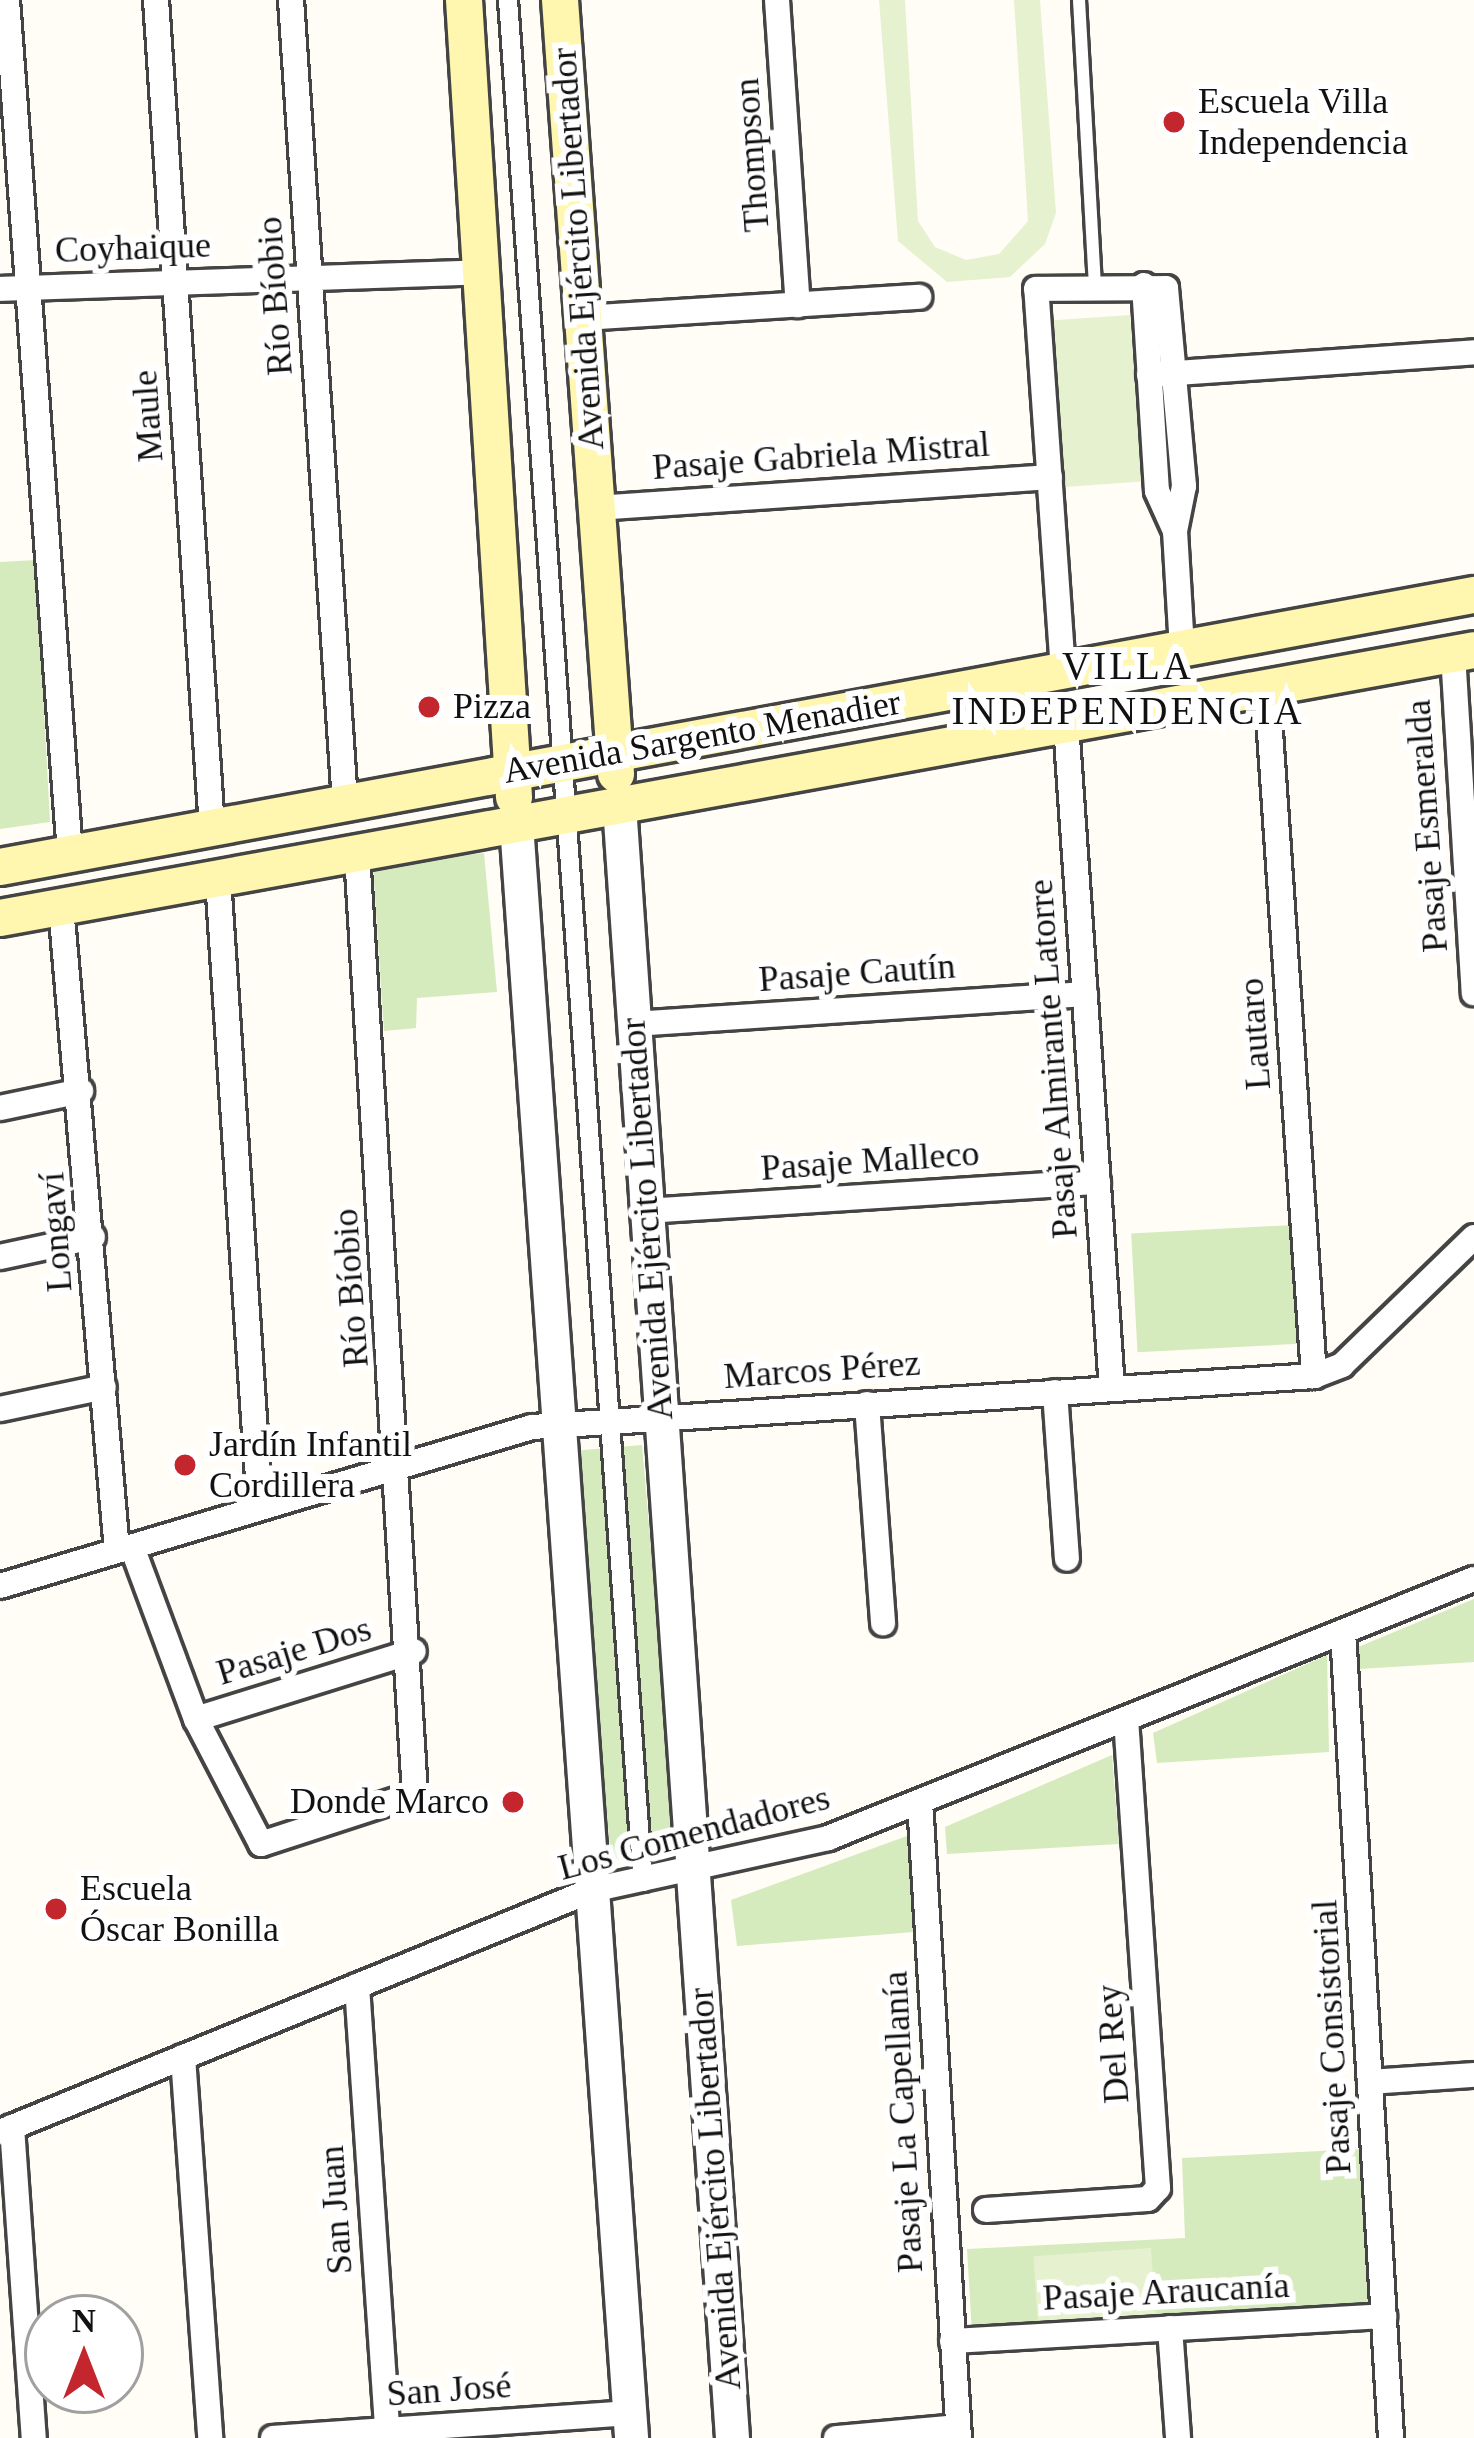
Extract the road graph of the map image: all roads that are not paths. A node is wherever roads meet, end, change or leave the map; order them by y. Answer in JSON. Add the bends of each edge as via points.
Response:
{"nodes":[{"id":1,"x":8,"y":0,"type":"edge"},
{"id":2,"x":156,"y":0,"type":"edge"},
{"id":3,"x":291,"y":0,"type":"edge"},
{"id":4,"x":464,"y":0,"type":"edge"},
{"id":5,"x":508,"y":0,"type":"edge"},
{"id":6,"x":560,"y":0,"type":"edge"},
{"id":7,"x":777,"y":0,"type":"edge"},
{"id":8,"x":1079,"y":0,"type":"edge"},
{"id":9,"x":485,"y":272,"type":"junction"},
{"id":10,"x":310,"y":278,"type":"junction"},
{"id":11,"x":175,"y":282,"type":"junction"},
{"id":12,"x":1094,"y":285,"type":"junction"},
{"id":13,"x":1144,"y":285,"type":"junction"},
{"id":14,"x":28,"y":287,"type":"junction"},
{"id":15,"x":0,"y":289,"type":"edge"},
{"id":16,"x":919,"y":297,"type":"dead end"},
{"id":17,"x":798,"y":304,"type":"junction"},
{"id":18,"x":583,"y":318,"type":"junction"},
{"id":19,"x":1474,"y":352,"type":"edge"},
{"id":20,"x":1177,"y":373,"type":"junction"},
{"id":21,"x":1149,"y":375,"type":"junction"},
{"id":22,"x":1050,"y":477,"type":"junction"},
{"id":23,"x":597,"y":508,"type":"junction"},
{"id":24,"x":1175,"y":531,"type":"junction"},
{"id":25,"x":1474,"y":595,"type":"edge"},
{"id":26,"x":1182,"y":649,"type":"junction"},
{"id":27,"x":1463,"y":652,"type":"edge"},
{"id":28,"x":1063,"y":671,"type":"junction"},
{"id":29,"x":1267,"y":688,"type":"junction"},
{"id":30,"x":1066,"y":724,"type":"junction"},
{"id":31,"x":615,"y":753,"type":"junction"},
{"id":32,"x":563,"y":763,"type":"junction"},
{"id":33,"x":513,"y":772,"type":"junction"},
{"id":34,"x":345,"y":803,"type":"junction"},
{"id":35,"x":619,"y":806,"type":"junction"},
{"id":36,"x":567,"y":815,"type":"junction"},
{"id":37,"x":516,"y":824,"type":"junction"},
{"id":38,"x":212,"y":827,"type":"junction"},
{"id":39,"x":70,"y":854,"type":"junction"},
{"id":40,"x":358,"y":854,"type":"junction"},
{"id":41,"x":0,"y":867,"type":"edge"},
{"id":42,"x":218,"y":879,"type":"junction"},
{"id":43,"x":61,"y":907,"type":"junction"},
{"id":44,"x":0,"y":918,"type":"edge"},
{"id":45,"x":1474,"y":993,"type":"edge"},
{"id":46,"x":1085,"y":994,"type":"junction"},
{"id":47,"x":634,"y":1024,"type":"junction"},
{"id":48,"x":81,"y":1090,"type":"junction"},
{"id":49,"x":0,"y":1108,"type":"edge"},
{"id":50,"x":1098,"y":1182,"type":"junction"},
{"id":51,"x":646,"y":1211,"type":"junction"},
{"id":52,"x":1474,"y":1237,"type":"edge"},
{"id":53,"x":93,"y":1238,"type":"junction"},
{"id":54,"x":0,"y":1257,"type":"edge"},
{"id":55,"x":1314,"y":1376,"type":"junction"},
{"id":56,"x":104,"y":1387,"type":"junction"},
{"id":57,"x":1112,"y":1388,"type":"junction"},
{"id":58,"x":1055,"y":1392,"type":"junction"},
{"id":59,"x":867,"y":1404,"type":"junction"},
{"id":60,"x":0,"y":1409,"type":"edge"},
{"id":61,"x":661,"y":1417,"type":"junction"},
{"id":62,"x":610,"y":1421,"type":"junction"},
{"id":63,"x":556,"y":1425,"type":"junction"},
{"id":64,"x":400,"y":1466,"type":"junction"},
{"id":65,"x":260,"y":1508,"type":"junction"},
{"id":66,"x":125,"y":1549,"type":"junction"},
{"id":67,"x":1067,"y":1559,"type":"dead end"},
{"id":68,"x":1474,"y":1579,"type":"edge"},
{"id":69,"x":0,"y":1586,"type":"edge"},
{"id":70,"x":883,"y":1623,"type":"dead end"},
{"id":71,"x":1343,"y":1632,"type":"junction"},
{"id":72,"x":414,"y":1651,"type":"junction"},
{"id":73,"x":196,"y":1719,"type":"junction"},
{"id":74,"x":1126,"y":1719,"type":"junction"},
{"id":75,"x":920,"y":1802,"type":"junction"},
{"id":76,"x":267,"y":1847,"type":"joint"},
{"id":77,"x":693,"y":1875,"type":"junction"},
{"id":78,"x":643,"y":1882,"type":"junction"},
{"id":79,"x":592,"y":1890,"type":"junction"},
{"id":80,"x":358,"y":1986,"type":"junction"},
{"id":81,"x":183,"y":2057,"type":"junction"},
{"id":82,"x":1474,"y":2075,"type":"edge"},
{"id":83,"x":1370,"y":2082,"type":"junction"},
{"id":84,"x":6,"y":2129,"type":"edge"},
{"id":85,"x":986,"y":2210,"type":"dead end"},
{"id":86,"x":1384,"y":2315,"type":"junction"},
{"id":87,"x":1170,"y":2328,"type":"junction"},
{"id":88,"x":952,"y":2341,"type":"junction"},
{"id":89,"x":630,"y":2426,"type":"edge"},
{"id":90,"x":387,"y":2430,"type":"junction"},
{"id":91,"x":424,"y":2433,"type":"edge"},
{"id":92,"x":958,"y":2433,"type":"edge"},
{"id":93,"x":34,"y":2438,"type":"edge"},
{"id":94,"x":210,"y":2438,"type":"edge"},
{"id":95,"x":273,"y":2438,"type":"edge"},
{"id":96,"x":732,"y":2438,"type":"edge"},
{"id":97,"x":836,"y":2438,"type":"edge"},
{"id":98,"x":1178,"y":2438,"type":"edge"},
{"id":99,"x":1391,"y":2438,"type":"edge"}],
"edges":[{"from":1,"to":14,"type":"street"},
{"from":2,"to":11,"type":"street","name":"Maule"},
{"from":3,"to":10,"type":"street","name":"Río Bíobio"},
{"from":4,"to":9,"type":"main road"},
{"from":5,"to":32,"type":"street"},
{"from":6,"to":18,"type":"main road","name":"Avenida Ejército Libertador"},
{"from":7,"to":17,"type":"street","name":"Thompson"},
{"from":8,"to":12,"type":"lane"},
{"from":9,"to":10,"type":"street","name":"Coyhaique"},
{"from":9,"to":33,"type":"main road"},
{"from":10,"to":11,"type":"street","name":"Coyhaique"},
{"from":10,"to":34,"type":"street","name":"Río Bíobio"},
{"from":11,"to":14,"type":"street","name":"Coyhaique"},
{"from":11,"to":38,"type":"street","name":"Maule"},
{"from":12,"to":13,"type":"street"},
{"from":12,"to":22,"type":"street","via":[[1036,290]]},
{"from":13,"to":20,"type":"street","via":[[1166,288]]},
{"from":13,"to":21,"type":"street"},
{"from":14,"to":15,"type":"street","name":"Coyhaique"},
{"from":14,"to":39,"type":"street"},
{"from":16,"to":17,"type":"street"},
{"from":17,"to":18,"type":"street"},
{"from":18,"to":23,"type":"main road","name":"Avenida Ejército Libertador"},
{"from":19,"to":20,"type":"street"},
{"from":20,"to":21,"type":"street"},
{"from":20,"to":24,"type":"street","via":[[1184,486]]},
{"from":21,"to":24,"type":"street","via":[[1157,491]]},
{"from":22,"to":23,"type":"street","name":"Pasaje Gabriela Mistral"},
{"from":22,"to":28,"type":"street"},
{"from":23,"to":31,"type":"main road","name":"Avenida Ejército Libertador"},
{"from":24,"to":26,"type":"street"},
{"from":25,"to":26,"type":"main road","name":"Avenida Sargento Menadier"},
{"from":26,"to":28,"type":"main road","name":"Avenida Sargento Menadier"},
{"from":27,"to":29,"type":"main road","name":"Avenida Sargento Menadier"},
{"from":27,"to":45,"type":"street","name":"Pasaje Esmeralda"},
{"from":28,"to":31,"type":"main road","name":"Avenida Sargento Menadier"},
{"from":29,"to":30,"type":"main road","name":"Avenida Sargento Menadier"},
{"from":29,"to":55,"type":"street","name":"Lautaro"},
{"from":30,"to":35,"type":"main road","name":"Avenida Sargento Menadier"},
{"from":30,"to":46,"type":"street","name":"Pasaje Almirante Latorre"},
{"from":31,"to":32,"type":"main road","name":"Avenida Sargento Menadier"},
{"from":31,"to":35,"type":"main road","name":"Avenida Ejército Libertador"},
{"from":32,"to":33,"type":"main road","name":"Avenida Sargento Menadier"},
{"from":32,"to":36,"type":"street"},
{"from":33,"to":34,"type":"main road","name":"Avenida Sargento Menadier"},
{"from":33,"to":37,"type":"main road"},
{"from":34,"to":38,"type":"main road","name":"Avenida Sargento Menadier"},
{"from":35,"to":36,"type":"main road","name":"Avenida Sargento Menadier"},
{"from":35,"to":47,"type":"street","name":"Avenida Ejército Libertador"},
{"from":36,"to":37,"type":"main road","name":"Avenida Sargento Menadier"},
{"from":36,"to":62,"type":"street"},
{"from":37,"to":40,"type":"main road","name":"Avenida Sargento Menadier"},
{"from":37,"to":63,"type":"street"},
{"from":38,"to":39,"type":"main road","name":"Avenida Sargento Menadier"},
{"from":39,"to":41,"type":"main road","name":"Avenida Sargento Menadier"},
{"from":40,"to":42,"type":"main road","name":"Avenida Sargento Menadier"},
{"from":40,"to":64,"type":"street","name":"Río Bíobio"},
{"from":42,"to":43,"type":"main road","name":"Avenida Sargento Menadier"},
{"from":42,"to":65,"type":"street"},
{"from":43,"to":44,"type":"main road","name":"Avenida Sargento Menadier"},
{"from":43,"to":48,"type":"street","name":"Longaví"},
{"from":46,"to":47,"type":"street","name":"Pasaje Cautín"},
{"from":46,"to":50,"type":"street","name":"Pasaje Almirante Latorre"},
{"from":47,"to":51,"type":"street","name":"Avenida Ejército Libertador"},
{"from":48,"to":49,"type":"street"},
{"from":48,"to":53,"type":"street","name":"Longaví"},
{"from":50,"to":51,"type":"street","name":"Pasaje Malleco"},
{"from":50,"to":57,"type":"street","name":"Pasaje Almirante Latorre"},
{"from":51,"to":61,"type":"street","name":"Avenida Ejército Libertador"},
{"from":52,"to":55,"type":"street","name":"Marcos Pérez","via":[[1342,1365]]},
{"from":53,"to":54,"type":"street"},
{"from":53,"to":56,"type":"street","name":"Longaví"},
{"from":55,"to":57,"type":"street","name":"Marcos Pérez"},
{"from":56,"to":60,"type":"street"},
{"from":56,"to":66,"type":"street","name":"Longaví"},
{"from":57,"to":58,"type":"street","name":"Marcos Pérez"},
{"from":58,"to":59,"type":"street","name":"Marcos Pérez"},
{"from":58,"to":67,"type":"street"},
{"from":59,"to":61,"type":"street","name":"Marcos Pérez"},
{"from":59,"to":70,"type":"street"},
{"from":61,"to":62,"type":"street","name":"Marcos Pérez"},
{"from":61,"to":77,"type":"street","name":"Avenida Ejército Libertador"},
{"from":62,"to":63,"type":"street","name":"Marcos Pérez"},
{"from":62,"to":78,"type":"street"},
{"from":63,"to":64,"type":"street","name":"Marcos Pérez"},
{"from":63,"to":79,"type":"street"},
{"from":64,"to":65,"type":"street","name":"Marcos Pérez"},
{"from":64,"to":72,"type":"street","name":"Río Bíobio"},
{"from":65,"to":66,"type":"street","name":"Marcos Pérez"},
{"from":66,"to":69,"type":"street","name":"Marcos Pérez"},
{"from":66,"to":73,"type":"street","name":"Longaví"},
{"from":68,"to":71,"type":"street","name":"Los Comendadores"},
{"from":71,"to":74,"type":"street","name":"Los Comendadores"},
{"from":71,"to":83,"type":"street","name":"Pasaje Consistorial"},
{"from":72,"to":73,"type":"street","name":"Pasaje Dos"},
{"from":72,"to":76,"type":"street","name":"Río Bíobio","via":[[419,1790]]},
{"from":73,"to":76,"type":"street","name":"Longaví"},
{"from":74,"to":75,"type":"street","name":"Los Comendadores"},
{"from":74,"to":85,"type":"street","name":"Del Rey","via":[[1158,2188],[1148,2199]]},
{"from":75,"to":77,"type":"street","name":"Los Comendadores"},
{"from":75,"to":88,"type":"street","name":"Pasaje La Capellanía"},
{"from":77,"to":78,"type":"street","name":"Los Comendadores"},
{"from":77,"to":96,"type":"street","name":"Avenida Ejército Libertador"},
{"from":78,"to":79,"type":"street","name":"Los Comendadores"},
{"from":79,"to":80,"type":"street","name":"Los Comendadores"},
{"from":79,"to":89,"type":"street"},
{"from":80,"to":81,"type":"street","name":"Los Comendadores"},
{"from":80,"to":90,"type":"street","name":"San Juan"},
{"from":81,"to":84,"type":"street","name":"Los Comendadores"},
{"from":81,"to":94,"type":"street"},
{"from":82,"to":83,"type":"street"},
{"from":83,"to":86,"type":"street","name":"Pasaje Consistorial"},
{"from":84,"to":93,"type":"street"},
{"from":86,"to":87,"type":"street","name":"Pasaje Araucanía"},
{"from":86,"to":99,"type":"street","name":"Pasaje Consistorial"},
{"from":87,"to":88,"type":"street","name":"Pasaje Araucanía"},
{"from":87,"to":98,"type":"street"},
{"from":88,"to":92,"type":"street","name":"Pasaje La Capellanía"},
{"from":89,"to":91,"type":"street","name":"San José"},
{"from":90,"to":91,"type":"street","name":"San José"},
{"from":90,"to":95,"type":"street","name":"San José"},
{"from":92,"to":97,"type":"street"}]}
